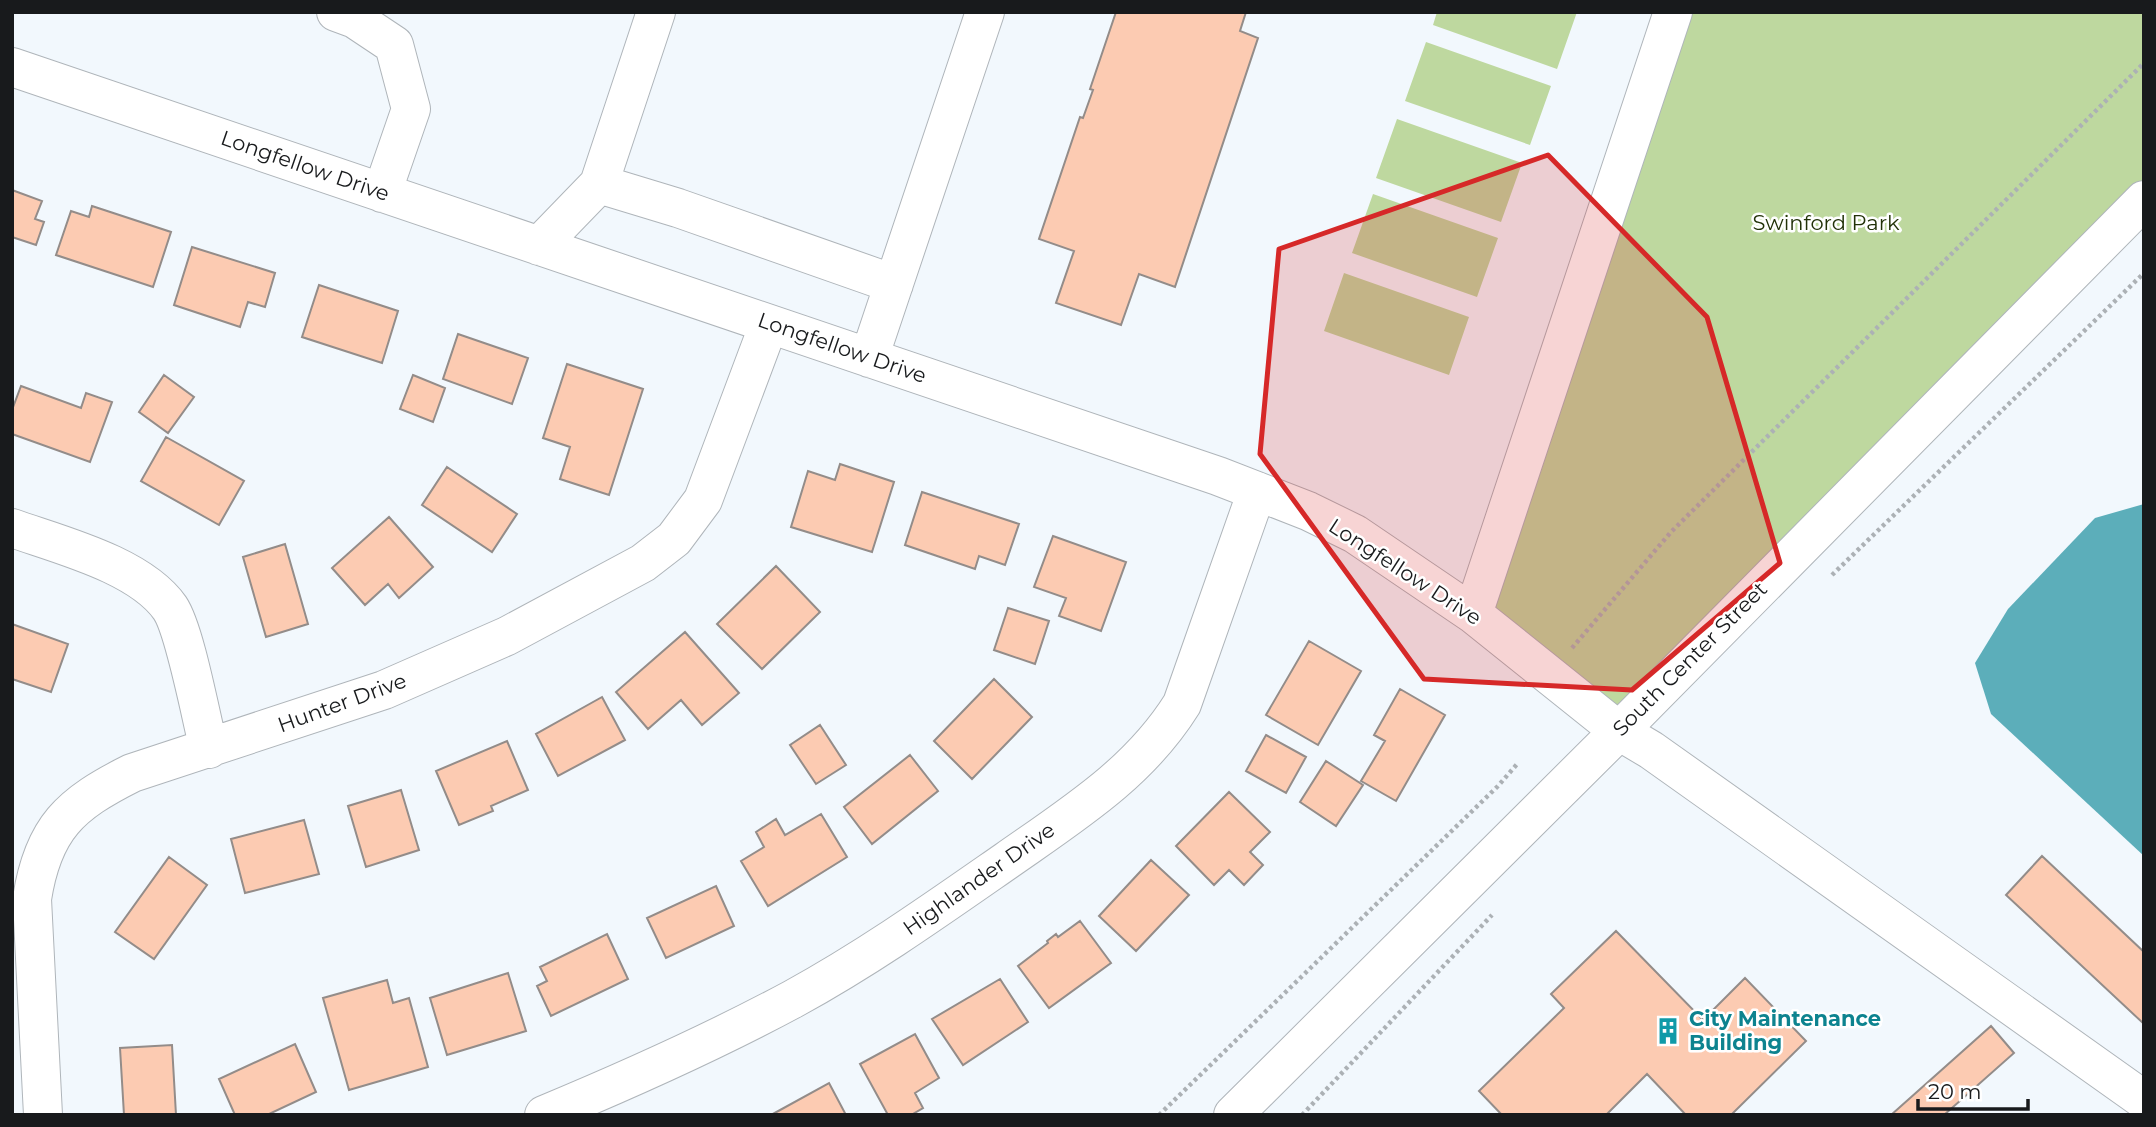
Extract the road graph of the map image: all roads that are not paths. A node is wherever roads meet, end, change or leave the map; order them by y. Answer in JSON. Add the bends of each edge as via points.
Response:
{"nodes":[{"id":1,"x":337,"y":12,"type":"edge"},
{"id":2,"x":656,"y":12,"type":"edge"},
{"id":3,"x":985,"y":12,"type":"edge"},
{"id":4,"x":1673,"y":12,"type":"edge"},
{"id":5,"x":12,"y":67,"type":"edge"},
{"id":6,"x":599,"y":184,"type":"junction"},
{"id":7,"x":382,"y":193,"type":"junction"},
{"id":8,"x":2144,"y":200,"type":"edge"},
{"id":9,"x":539,"y":246,"type":"junction"},
{"id":10,"x":894,"y":284,"type":"junction"},
{"id":11,"x":769,"y":324,"type":"junction"},
{"id":12,"x":869,"y":358,"type":"junction"},
{"id":13,"x":1257,"y":491,"type":"junction"},
{"id":14,"x":12,"y":528,"type":"edge"},
{"id":15,"x":1473,"y":614,"type":"junction"},
{"id":16,"x":1619,"y":731,"type":"junction"},
{"id":17,"x":209,"y":749,"type":"junction"},
{"id":18,"x":2144,"y":1100,"type":"edge"},
{"id":19,"x":43,"y":1115,"type":"edge"},
{"id":20,"x":544,"y":1115,"type":"edge"},
{"id":21,"x":1233,"y":1115,"type":"edge"}],
"edges":[{"from":1,"to":7,"type":"street","via":[[394,45],[411,109]]},
{"from":2,"to":6,"type":"street"},
{"from":3,"to":10,"type":"street"},
{"from":4,"to":15,"type":"street"},
{"from":5,"to":7,"type":"street","name":"Longfellow Drive"},
{"from":6,"to":9,"type":"street"},
{"from":6,"to":10,"type":"street"},
{"from":7,"to":9,"type":"street","name":"Longfellow Drive"},
{"from":8,"to":16,"type":"street","name":"South Center Street"},
{"from":9,"to":11,"type":"street","name":"Longfellow Drive"},
{"from":10,"to":12,"type":"street"},
{"from":11,"to":12,"type":"street","name":"Longfellow Drive"},
{"from":11,"to":17,"type":"street","name":"Hunter Drive","via":[[703,500],[674,538],[643,563],[507,636],[384,690]]},
{"from":12,"to":13,"type":"street","name":"Longfellow Drive"},
{"from":13,"to":15,"type":"street","name":"Longfellow Drive","via":[[1354,534]]},
{"from":13,"to":20,"type":"street","name":"Highlander Drive","via":[[1182,704],[1138,763],[1099,796],[900,935],[806,991],[699,1046]]},
{"from":14,"to":17,"type":"street","via":[[132,575],[155,591],[171,610]]},
{"from":15,"to":16,"type":"street","name":"Longfellow Drive"},
{"from":16,"to":18,"type":"street","name":"Longfellow Drive"},
{"from":16,"to":21,"type":"street","name":"South Center Street"},
{"from":17,"to":19,"type":"street","name":"Hunter Drive","via":[[132,773],[94,792],[68,812],[48,839],[37,868],[32,923]]}]}
